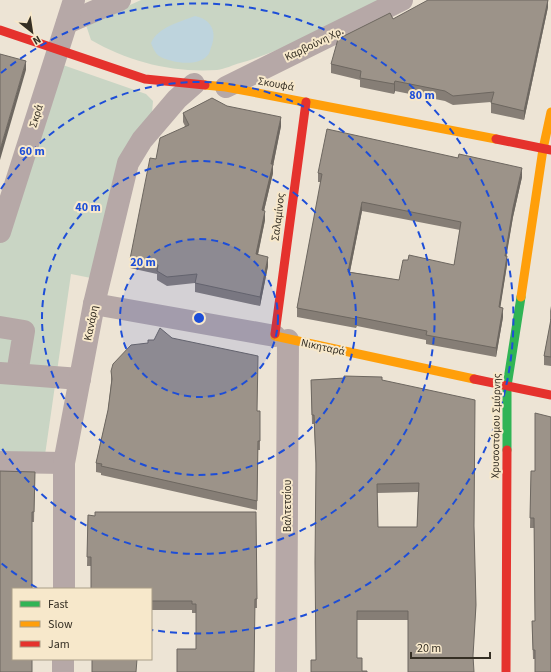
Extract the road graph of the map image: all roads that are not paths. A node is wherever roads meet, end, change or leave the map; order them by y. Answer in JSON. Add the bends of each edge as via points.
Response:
{"nodes":[{"id":1,"x":74,"y":0,"type":"edge"},
{"id":2,"x":120,"y":0,"type":"edge"},
{"id":3,"x":402,"y":0,"type":"edge"},
{"id":4,"x":67,"y":23,"type":"junction"},
{"id":5,"x":0,"y":30,"type":"edge"},
{"id":6,"x":57,"y":49,"type":"junction"},
{"id":7,"x":194,"y":84,"type":"junction"},
{"id":8,"x":226,"y":87,"type":"junction"},
{"id":9,"x":306,"y":102,"type":"junction"},
{"id":10,"x":551,"y":112,"type":"edge"},
{"id":11,"x":547,"y":150,"type":"edge"},
{"id":12,"x":0,"y":232,"type":"edge"},
{"id":13,"x":94,"y":304,"type":"junction"},
{"id":14,"x":0,"y":327,"type":"edge"},
{"id":15,"x":282,"y":338,"type":"junction"},
{"id":16,"x":9,"y":374,"type":"edge"},
{"id":17,"x":80,"y":379,"type":"junction"},
{"id":18,"x":506,"y":386,"type":"junction"},
{"id":19,"x":551,"y":395,"type":"edge"},
{"id":20,"x":0,"y":462,"type":"edge"},
{"id":21,"x":64,"y":463,"type":"junction"},
{"id":22,"x":64,"y":588,"type":"edge"},
{"id":23,"x":64,"y":660,"type":"edge"},
{"id":24,"x":63,"y":672,"type":"edge"},
{"id":25,"x":286,"y":672,"type":"edge"},
{"id":26,"x":506,"y":672,"type":"edge"}],
"edges":[{"from":1,"to":4,"type":"street","name":"Σκρά"},
{"from":2,"to":4,"type":"street"},
{"from":3,"to":8,"type":"street","name":"Καρβούνη Χρ."},
{"from":4,"to":6,"type":"street","name":"Σκρά"},
{"from":5,"to":6,"type":"street","name":"Σκουφά"},
{"from":6,"to":7,"type":"street","name":"Σκουφά","via":[[145,79]]},
{"from":6,"to":12,"type":"street","name":"Σκρά"},
{"from":7,"to":8,"type":"street","name":"Σκουφά"},
{"from":7,"to":13,"type":"street","name":"Κανάρη","via":[[177,99],[142,140],[128,163]]},
{"from":8,"to":9,"type":"street","name":"Σκουφά"},
{"from":9,"to":11,"type":"street","name":"Σκουφά"},
{"from":9,"to":15,"type":"street","name":"Σαλαμίνος"},
{"from":10,"to":11,"type":"street","name":"Χρυσοστόμου Σμύρνης"},
{"from":11,"to":18,"type":"street","name":"Χρυσοστόμου Σμύρνης"},
{"from":13,"to":15,"type":"street","name":"Νικηταρά"},
{"from":13,"to":17,"type":"street","name":"Κανάρη"},
{"from":14,"to":16,"type":"street","via":[[24,331]]},
{"from":15,"to":18,"type":"street","name":"Νικηταρά"},
{"from":15,"to":25,"type":"street","name":"Βαλτετσίου"},
{"from":16,"to":17,"type":"street"},
{"from":17,"to":21,"type":"street","name":"Κανάρη"},
{"from":18,"to":19,"type":"street","name":"Νικηταρά"},
{"from":18,"to":26,"type":"street","name":"Χρυσοστόμου Σμύρνης"},
{"from":20,"to":21,"type":"street"},
{"from":21,"to":22,"type":"street","name":"Κανάρη"},
{"from":23,"to":24,"type":"street"}]}
